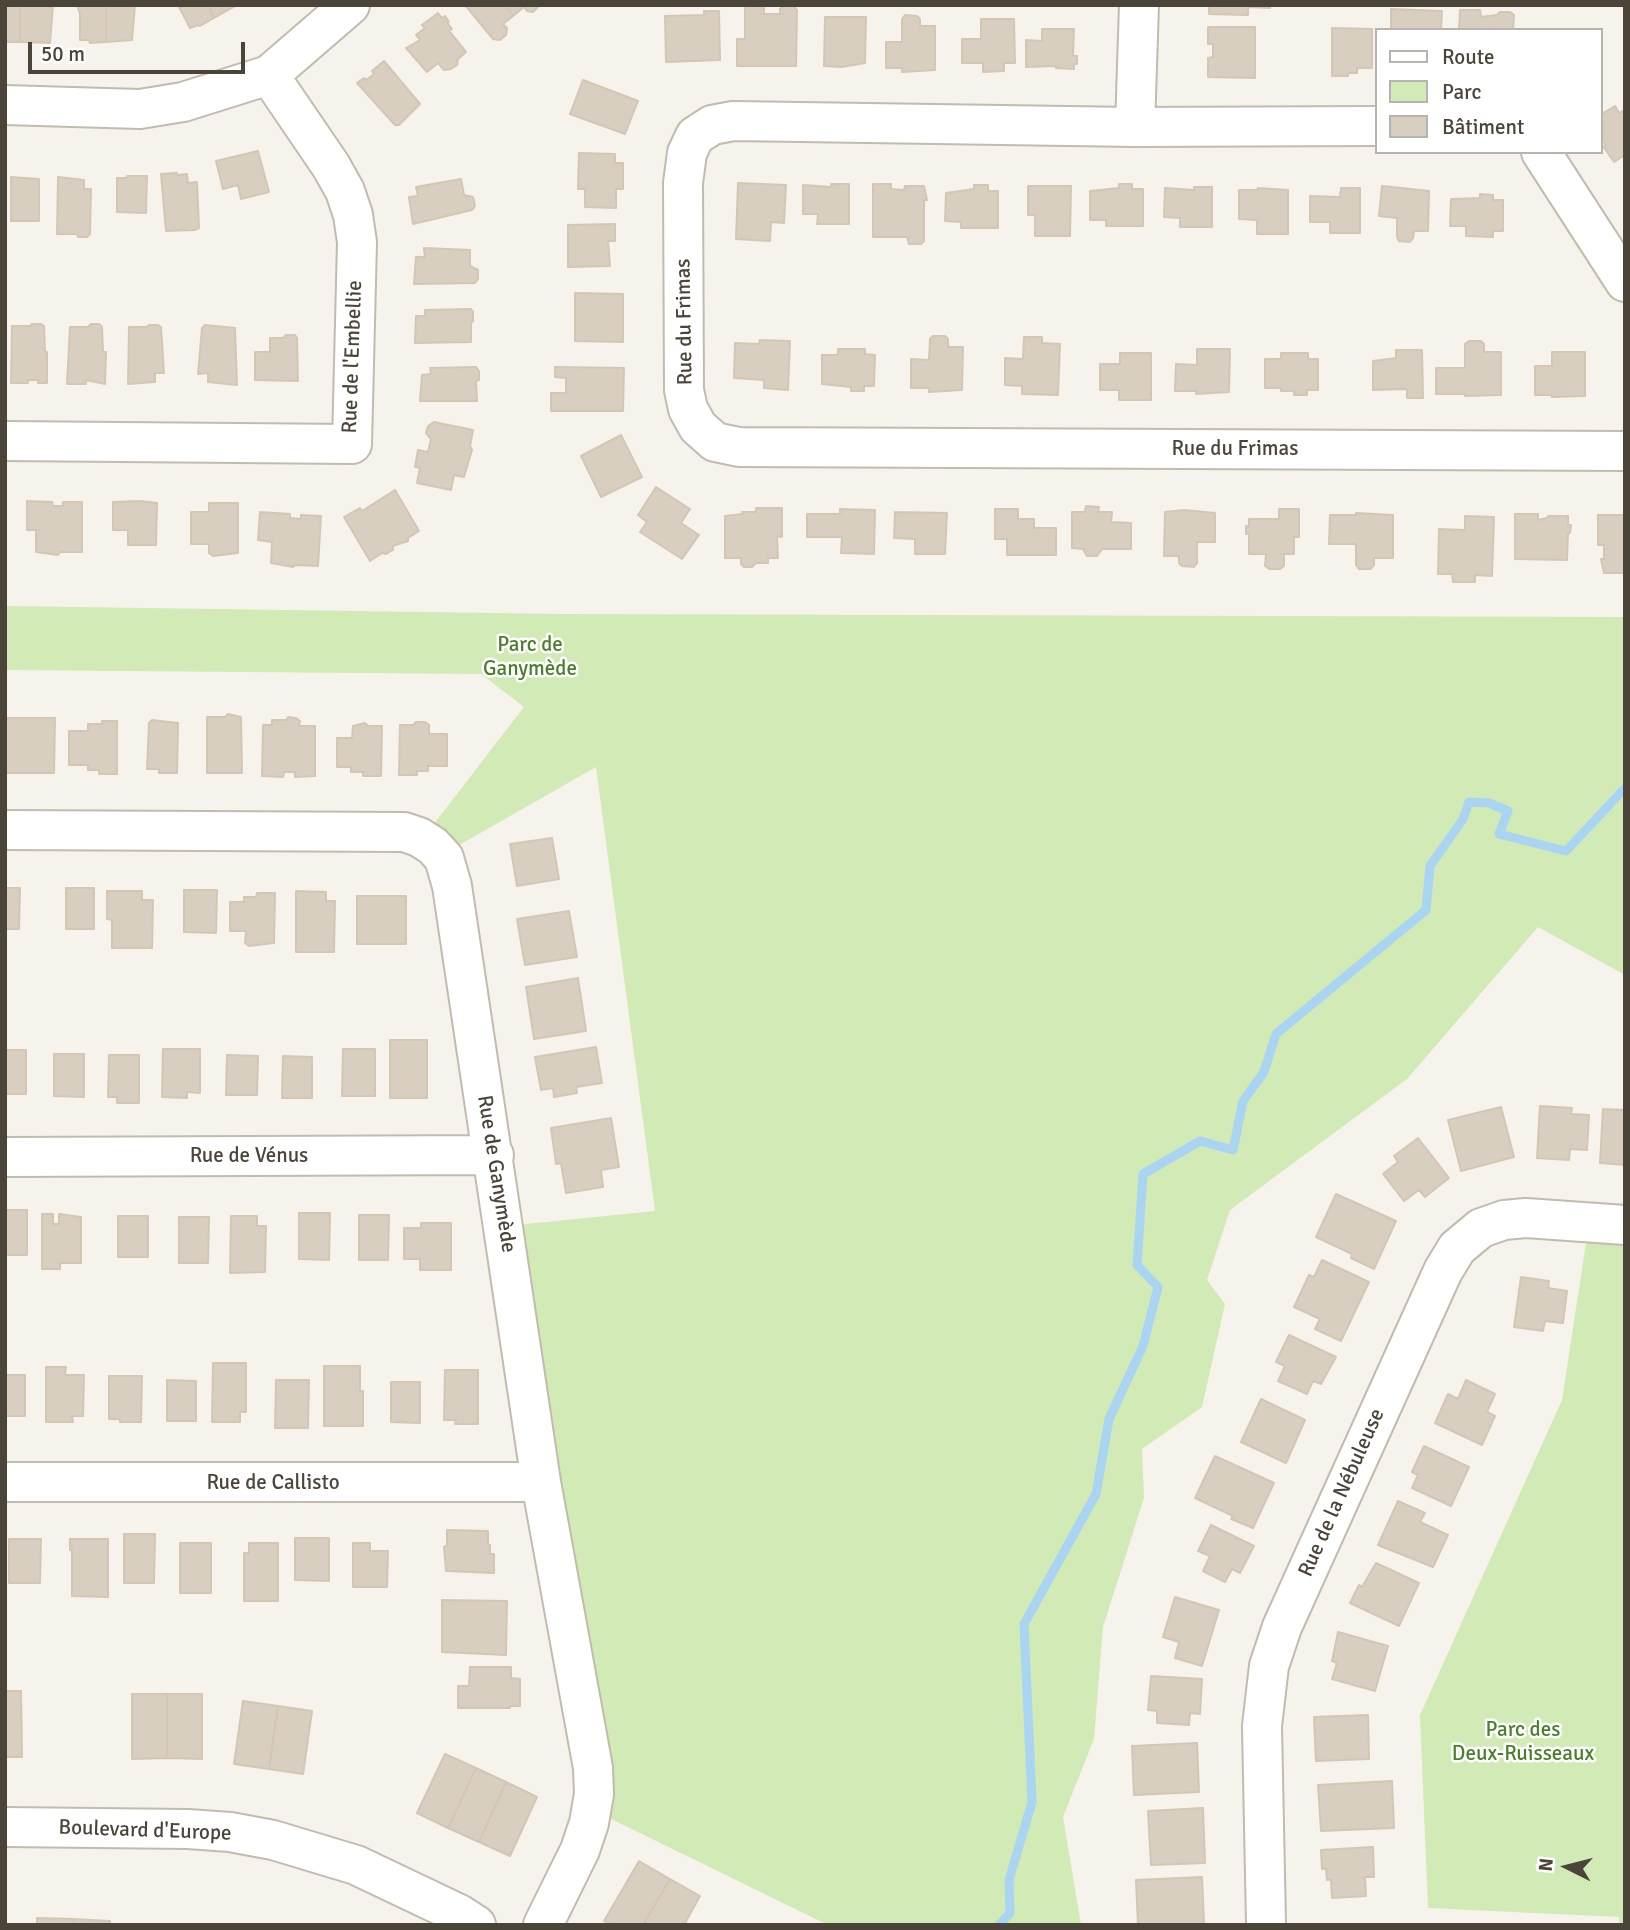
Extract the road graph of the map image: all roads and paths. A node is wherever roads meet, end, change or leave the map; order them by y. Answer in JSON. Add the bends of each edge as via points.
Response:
{"nodes":[{"id":1,"x":350,"y":5,"type":"edge"},
{"id":2,"x":1139,"y":5,"type":"edge"},
{"id":3,"x":269,"y":75,"type":"junction"},
{"id":4,"x":5,"y":105,"type":"edge"},
{"id":5,"x":1374,"y":126,"type":"edge"},
{"id":6,"x":1135,"y":127,"type":"junction"},
{"id":7,"x":1542,"y":154,"type":"edge"},
{"id":8,"x":1625,"y":282,"type":"edge"},
{"id":9,"x":5,"y":441,"type":"edge"},
{"id":10,"x":1625,"y":451,"type":"edge"},
{"id":11,"x":5,"y":830,"type":"edge"},
{"id":12,"x":494,"y":1155,"type":"junction"},
{"id":13,"x":5,"y":1157,"type":"edge"},
{"id":14,"x":1625,"y":1225,"type":"edge"},
{"id":15,"x":5,"y":1482,"type":"edge"},
{"id":16,"x":541,"y":1482,"type":"junction"},
{"id":17,"x":5,"y":1827,"type":"edge"},
{"id":18,"x":476,"y":1925,"type":"edge"},
{"id":19,"x":543,"y":1925,"type":"edge"},
{"id":20,"x":1266,"y":1925,"type":"edge"}],
"edges":[{"from":1,"to":3,"type":"street"},
{"from":2,"to":6,"type":"street"},
{"from":3,"to":4,"type":"street","via":[[183,102],[140,109]]},
{"from":3,"to":9,"type":"street","name":"Rue de l'Embellie","via":[[331,166],[353,215],[357,242],[352,444]]},
{"from":5,"to":6,"type":"street","name":"Rue du Frimas"},
{"from":6,"to":10,"type":"street","name":"Rue du Frimas","via":[[733,121],[712,125],[695,136],[687,153],[683,183],[684,376],[688,409],[698,427],[715,442],[740,447]]},
{"from":7,"to":8,"type":"street"},
{"from":11,"to":12,"type":"street","name":"Rue de Ganymède","via":[[404,832],[433,846],[449,872]]},
{"from":12,"to":13,"type":"street","name":"Rue de Vénus"},
{"from":12,"to":16,"type":"street","name":"Rue de Ganymède"},
{"from":14,"to":20,"type":"street","name":"Rue de la Nébuleuse","via":[[1504,1220],[1481,1228],[1457,1248],[1443,1271],[1287,1614],[1269,1667],[1262,1726]]},
{"from":15,"to":16,"type":"street","name":"Rue de Callisto"},
{"from":16,"to":19,"type":"street","name":"Rue de Ganymède","via":[[589,1739],[594,1794],[580,1850]]},
{"from":17,"to":18,"type":"street","name":"Boulevard d'Europe","via":[[188,1829],[273,1840],[356,1865]]}]}
